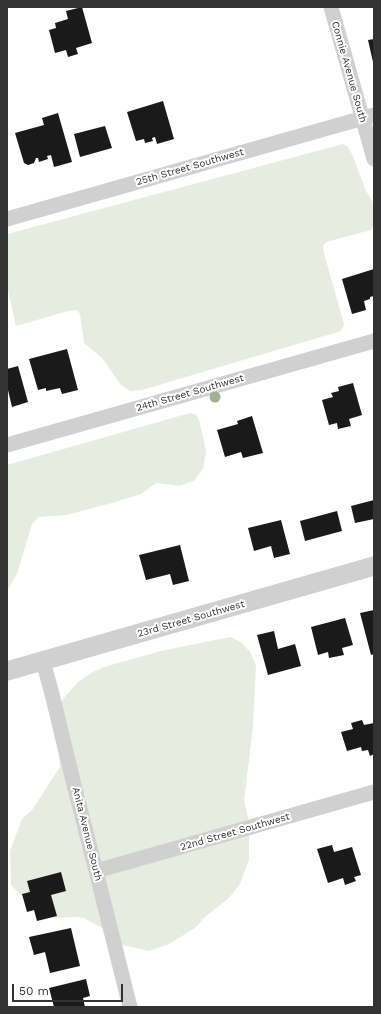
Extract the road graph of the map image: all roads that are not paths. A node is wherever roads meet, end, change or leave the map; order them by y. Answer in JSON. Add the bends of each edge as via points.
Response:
{"nodes":[{"id":1,"x":331,"y":7,"type":"edge"},
{"id":2,"x":368,"y":117,"type":"edge"},
{"id":3,"x":374,"y":159,"type":"edge"},
{"id":4,"x":7,"y":219,"type":"edge"},
{"id":5,"x":374,"y":341,"type":"edge"},
{"id":6,"x":7,"y":445,"type":"edge"},
{"id":7,"x":374,"y":566,"type":"edge"},
{"id":8,"x":43,"y":661,"type":"junction"},
{"id":9,"x":7,"y":671,"type":"edge"},
{"id":10,"x":374,"y":792,"type":"edge"},
{"id":11,"x":96,"y":871,"type":"junction"},
{"id":12,"x":130,"y":1007,"type":"edge"}],
"edges":[{"from":1,"to":2,"type":"street","name":"Connie Avenue South"},
{"from":2,"to":3,"type":"street","name":"Connie Avenue South"},
{"from":2,"to":4,"type":"street","name":"25th Street Southwest"},
{"from":5,"to":6,"type":"street","name":"24th Street Southwest"},
{"from":7,"to":8,"type":"street","name":"23rd Street Southwest"},
{"from":8,"to":9,"type":"street","name":"23rd Street Southwest"},
{"from":8,"to":11,"type":"street","name":"Anita Avenue South"},
{"from":10,"to":11,"type":"street","name":"22nd Street Southwest"},
{"from":11,"to":12,"type":"street","name":"Anita Avenue South"}]}
